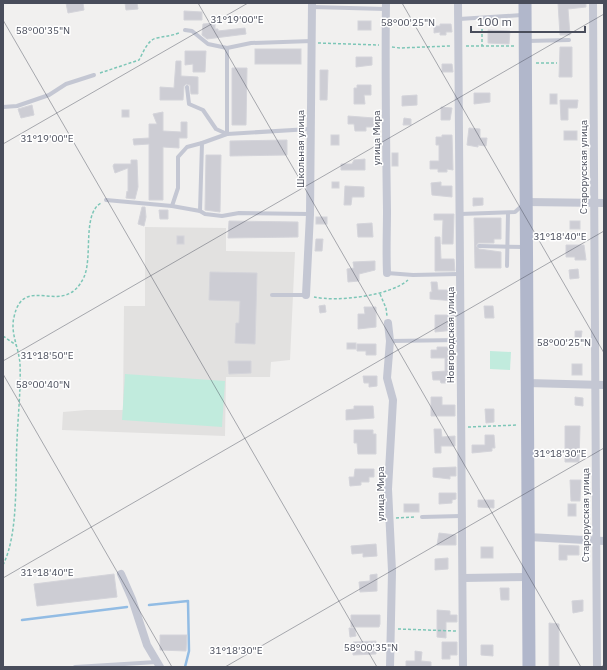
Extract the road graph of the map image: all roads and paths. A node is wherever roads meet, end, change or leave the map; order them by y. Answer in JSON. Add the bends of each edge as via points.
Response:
{"nodes":[{"id":1,"x":458,"y":3,"type":"edge"},
{"id":2,"x":593,"y":3,"type":"edge"},
{"id":3,"x":312,"y":5,"type":"edge"},
{"id":4,"x":386,"y":6,"type":"edge"},
{"id":5,"x":525,"y":9,"type":"edge"},
{"id":6,"x":482,"y":18,"type":"junction"},
{"id":7,"x":459,"y":19,"type":"junction"},
{"id":8,"x":185,"y":30,"type":"joint"},
{"id":9,"x":568,"y":40,"type":"dead end"},
{"id":10,"x":312,"y":41,"type":"junction"},
{"id":11,"x":522,"y":44,"type":"junction"},
{"id":12,"x":386,"y":45,"type":"junction"},
{"id":13,"x":459,"y":46,"type":"junction"},
{"id":14,"x":482,"y":46,"type":"junction"},
{"id":15,"x":227,"y":48,"type":"junction"},
{"id":16,"x":534,"y":63,"type":"dead end"},
{"id":17,"x":557,"y":63,"type":"dead end"},
{"id":18,"x":94,"y":75,"type":"joint"},
{"id":19,"x":187,"y":87,"type":"dead end"},
{"id":20,"x":3,"y":107,"type":"edge"},
{"id":21,"x":310,"y":129,"type":"junction"},
{"id":22,"x":227,"y":134,"type":"junction"},
{"id":23,"x":202,"y":143,"type":"junction"},
{"id":24,"x":106,"y":200,"type":"joint"},
{"id":25,"x":526,"y":202,"type":"junction"},
{"id":26,"x":594,"y":203,"type":"junction"},
{"id":27,"x":604,"y":203,"type":"edge"},
{"id":28,"x":172,"y":206,"type":"junction"},
{"id":29,"x":200,"y":211,"type":"junction"},
{"id":30,"x":508,"y":213,"type":"junction"},
{"id":31,"x":310,"y":214,"type":"junction"},
{"id":32,"x":459,"y":214,"type":"junction"},
{"id":33,"x":479,"y":246,"type":"dead end"},
{"id":34,"x":508,"y":246,"type":"junction"},
{"id":35,"x":526,"y":247,"type":"junction"},
{"id":36,"x":508,"y":266,"type":"dead end"},
{"id":37,"x":387,"y":273,"type":"joint"},
{"id":38,"x":460,"y":274,"type":"junction"},
{"id":39,"x":410,"y":279,"type":"dead end"},
{"id":40,"x":380,"y":294,"type":"junction"},
{"id":41,"x":272,"y":295,"type":"dead end"},
{"id":42,"x":310,"y":296,"type":"junction"},
{"id":43,"x":388,"y":323,"type":"joint"},
{"id":44,"x":3,"y":336,"type":"edge"},
{"id":45,"x":460,"y":340,"type":"junction"},
{"id":46,"x":390,"y":341,"type":"junction"},
{"id":47,"x":17,"y":346,"type":"junction"},
{"id":48,"x":527,"y":383,"type":"junction"},
{"id":49,"x":594,"y":385,"type":"junction"},
{"id":50,"x":604,"y":385,"type":"edge"},
{"id":51,"x":520,"y":424,"type":"dead end"},
{"id":52,"x":460,"y":428,"type":"junction"},
{"id":53,"x":461,"y":516,"type":"junction"},
{"id":54,"x":422,"y":517,"type":"joint"},
{"id":55,"x":390,"y":518,"type":"junction"},
{"id":56,"x":528,"y":537,"type":"junction"},
{"id":57,"x":595,"y":540,"type":"junction"},
{"id":58,"x":604,"y":541,"type":"edge"},
{"id":59,"x":3,"y":565,"type":"edge"},
{"id":60,"x":121,"y":574,"type":"dead end"},
{"id":61,"x":528,"y":577,"type":"junction"},
{"id":62,"x":463,"y":578,"type":"junction"},
{"id":63,"x":461,"y":629,"type":"junction"},
{"id":64,"x":390,"y":630,"type":"junction"},
{"id":65,"x":159,"y":664,"type":"edge"},
{"id":66,"x":75,"y":667,"type":"edge"},
{"id":67,"x":390,"y":667,"type":"edge"},
{"id":68,"x":463,"y":667,"type":"edge"},
{"id":69,"x":529,"y":667,"type":"edge"},
{"id":70,"x":597,"y":667,"type":"edge"}],
"edges":[{"from":1,"to":7,"type":"street","name":"Новгородская улица"},
{"from":2,"to":26,"type":"street","name":"Старорусская улица"},
{"from":3,"to":4,"type":"lane"},
{"from":3,"to":10,"type":"street","name":"Школьная улица"},
{"from":4,"to":12,"type":"street","name":"улица Мира"},
{"from":5,"to":6,"type":"lane"},
{"from":5,"to":11,"type":"main road"},
{"from":6,"to":7,"type":"lane"},
{"from":6,"to":14,"type":"path"},
{"from":7,"to":13,"type":"street","name":"Новгородская улица"},
{"from":8,"to":15,"type":"lane","via":[[192,31],[208,44]]},
{"from":8,"to":18,"type":"path","via":[[170,37],[155,38],[147,45],[139,60]]},
{"from":9,"to":11,"type":"lane"},
{"from":10,"to":12,"type":"path","via":[[323,44]]},
{"from":10,"to":15,"type":"lane","via":[[251,43]]},
{"from":10,"to":21,"type":"street","name":"Школьная улица"},
{"from":11,"to":14,"type":"path"},
{"from":11,"to":25,"type":"main road"},
{"from":12,"to":13,"type":"path","via":[[400,48]]},
{"from":12,"to":37,"type":"street","name":"улица Мира"},
{"from":13,"to":14,"type":"path"},
{"from":13,"to":32,"type":"street","name":"Новгородская улица"},
{"from":15,"to":22,"type":"lane"},
{"from":16,"to":17,"type":"path"},
{"from":18,"to":20,"type":"lane","via":[[66,84],[48,95],[17,106]]},
{"from":19,"to":22,"type":"lane","via":[[189,104],[203,110],[216,129]]},
{"from":21,"to":22,"type":"lane"},
{"from":21,"to":31,"type":"street","name":"Школьная улица"},
{"from":22,"to":23,"type":"lane"},
{"from":23,"to":28,"type":"lane","via":[[187,147],[178,157],[178,188]]},
{"from":23,"to":29,"type":"lane"},
{"from":24,"to":28,"type":"lane"},
{"from":24,"to":47,"type":"path","via":[[98,205],[90,222],[90,246],[84,277],[74,290],[65,296],[35,294],[26,297],[14,316]]},
{"from":25,"to":26,"type":"street"},
{"from":25,"to":30,"type":"lane","via":[[515,212]]},
{"from":25,"to":35,"type":"main road"},
{"from":26,"to":27,"type":"street"},
{"from":26,"to":49,"type":"street","name":"Старорусская улица"},
{"from":28,"to":29,"type":"lane"},
{"from":29,"to":31,"type":"lane","via":[[222,216],[239,213]]},
{"from":30,"to":32,"type":"lane"},
{"from":30,"to":34,"type":"lane"},
{"from":31,"to":42,"type":"street","name":"Школьная улица"},
{"from":32,"to":38,"type":"street","name":"Новгородская улица"},
{"from":33,"to":34,"type":"lane"},
{"from":34,"to":35,"type":"lane"},
{"from":34,"to":36,"type":"lane"},
{"from":35,"to":48,"type":"main road"},
{"from":37,"to":38,"type":"lane"},
{"from":38,"to":45,"type":"street","name":"Новгородская улица"},
{"from":39,"to":40,"type":"path","via":[[397,289]]},
{"from":40,"to":42,"type":"path","via":[[355,298]]},
{"from":40,"to":43,"type":"path","via":[[386,308]]},
{"from":41,"to":42,"type":"lane"},
{"from":43,"to":46,"type":"street","name":"улица Мира"},
{"from":44,"to":47,"type":"path"},
{"from":45,"to":46,"type":"lane"},
{"from":45,"to":52,"type":"street","name":"Новгородская улица"},
{"from":46,"to":55,"type":"street","name":"улица Мира","via":[[387,378],[394,400],[388,489]]},
{"from":47,"to":59,"type":"path","via":[[20,363],[13,535]]},
{"from":48,"to":49,"type":"street"},
{"from":48,"to":56,"type":"main road"},
{"from":49,"to":50,"type":"street"},
{"from":49,"to":57,"type":"street","name":"Старорусская улица"},
{"from":51,"to":52,"type":"path"},
{"from":52,"to":53,"type":"street","name":"Новгородская улица"},
{"from":53,"to":54,"type":"lane"},
{"from":53,"to":62,"type":"street","name":"Новгородская улица"},
{"from":54,"to":55,"type":"path"},
{"from":55,"to":64,"type":"street","name":"улица Мира"},
{"from":56,"to":57,"type":"street"},
{"from":56,"to":61,"type":"main road"},
{"from":57,"to":58,"type":"street"},
{"from":57,"to":70,"type":"street","name":"Старорусская улица"},
{"from":60,"to":65,"type":"street","via":[[147,646]]},
{"from":61,"to":62,"type":"street"},
{"from":61,"to":69,"type":"main road"},
{"from":62,"to":63,"type":"street","name":"Новгородская улица"},
{"from":63,"to":64,"type":"path"},
{"from":63,"to":68,"type":"street","name":"Новгородская улица"},
{"from":64,"to":67,"type":"street","name":"улица Мира"},
{"from":65,"to":66,"type":"lane"}]}
